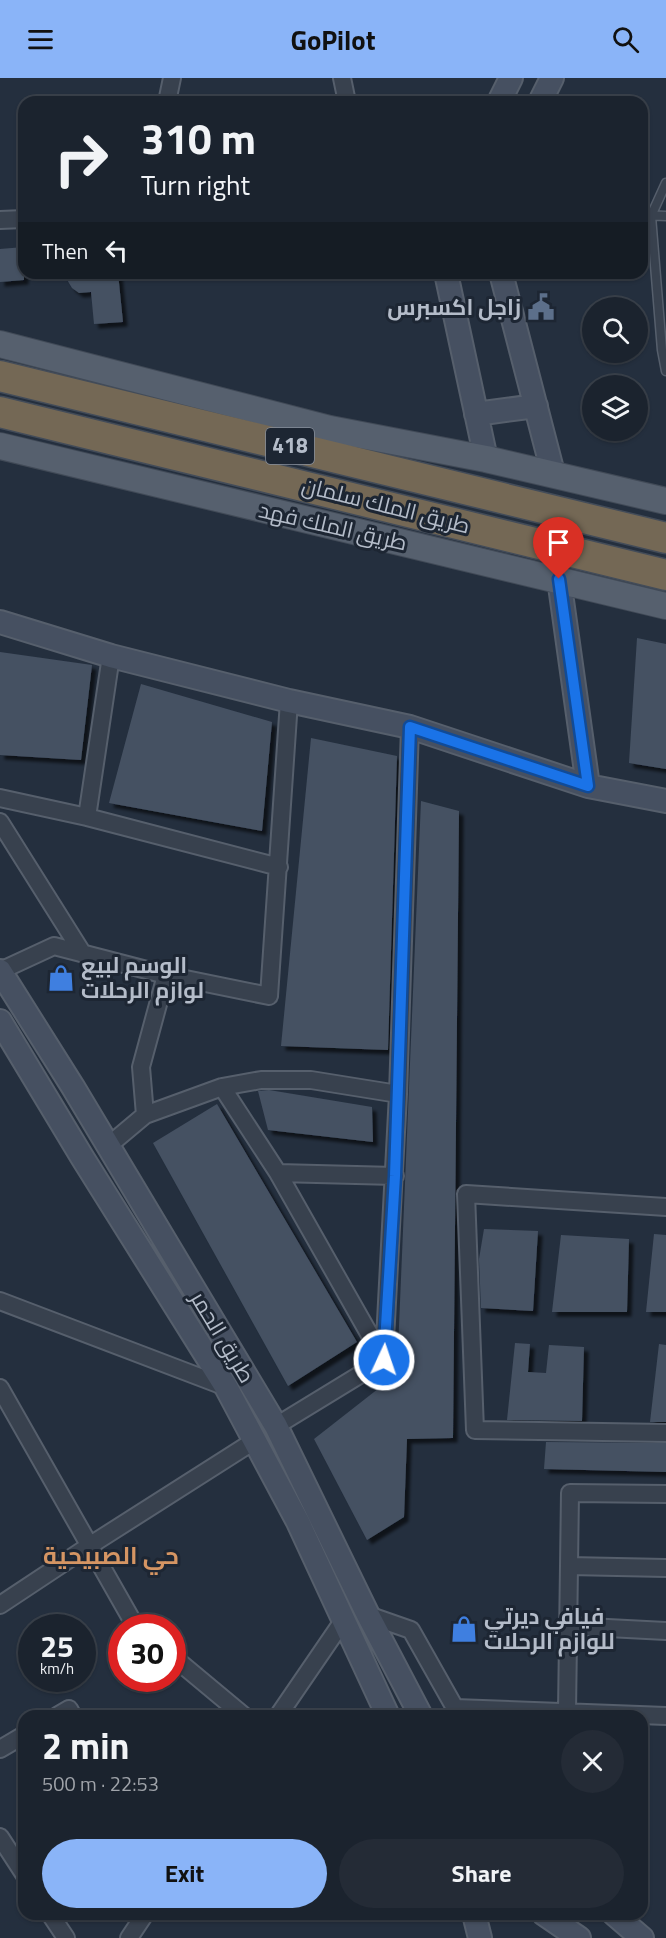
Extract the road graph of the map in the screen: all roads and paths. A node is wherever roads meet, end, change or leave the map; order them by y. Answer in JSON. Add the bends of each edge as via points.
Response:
{"nodes":[{"id":1,"x":172,"y":78,"type":"edge"},
{"id":2,"x":342,"y":78,"type":"edge"},
{"id":3,"x":511,"y":78,"type":"edge"},
{"id":4,"x":552,"y":78,"type":"edge"},
{"id":5,"x":168,"y":96,"type":"edge"},
{"id":6,"x":345,"y":96,"type":"edge"},
{"id":7,"x":501,"y":96,"type":"edge"},
{"id":8,"x":543,"y":96,"type":"edge"},
{"id":9,"x":666,"y":183,"type":"edge"},
{"id":10,"x":648,"y":214,"type":"edge"},
{"id":11,"x":648,"y":216,"type":"edge"},
{"id":12,"x":666,"y":216,"type":"edge"},
{"id":13,"x":18,"y":219,"type":"edge"},
{"id":14,"x":0,"y":220,"type":"edge"},
{"id":15,"x":648,"y":222,"type":"edge"},
{"id":16,"x":447,"y":279,"type":"edge"},
{"id":17,"x":503,"y":279,"type":"edge"},
{"id":18,"x":0,"y":344,"type":"edge"},
{"id":19,"x":664,"y":351,"type":"edge"},
{"id":20,"x":666,"y":370,"type":"edge"},
{"id":21,"x":0,"y":376,"type":"edge"},
{"id":22,"x":536,"y":406,"type":"junction"},
{"id":23,"x":0,"y":412,"type":"edge"},
{"id":24,"x":476,"y":414,"type":"junction"},
{"id":25,"x":0,"y":446,"type":"edge"},
{"id":26,"x":486,"y":459,"type":"junction"},
{"id":27,"x":553,"y":473,"type":"junction"},
{"id":28,"x":666,"y":501,"type":"edge"},
{"id":29,"x":498,"y":533,"type":"junction"},
{"id":30,"x":665,"y":537,"type":"edge"},
{"id":31,"x":666,"y":575,"type":"edge"},
{"id":32,"x":559,"y":579,"type":"junction"},
{"id":33,"x":666,"y":586,"type":"edge"},
{"id":34,"x":666,"y":606,"type":"edge"},
{"id":35,"x":0,"y":622,"type":"edge"},
{"id":36,"x":111,"y":656,"type":"junction"},
{"id":37,"x":289,"y":701,"type":"junction"},
{"id":38,"x":410,"y":727,"type":"junction"},
{"id":39,"x":588,"y":786,"type":"junction"},
{"id":40,"x":0,"y":798,"type":"edge"},
{"id":41,"x":666,"y":801,"type":"edge"},
{"id":42,"x":87,"y":817,"type":"junction"},
{"id":43,"x":0,"y":822,"type":"edge"},
{"id":44,"x":279,"y":867,"type":"junction"},
{"id":45,"x":82,"y":954,"type":"junction"},
{"id":46,"x":0,"y":971,"type":"edge"},
{"id":47,"x":166,"y":975,"type":"junction"},
{"id":48,"x":0,"y":1021,"type":"edge"},
{"id":49,"x":222,"y":1087,"type":"junction"},
{"id":50,"x":398,"y":1094,"type":"junction"},
{"id":51,"x":145,"y":1115,"type":"junction"},
{"id":52,"x":108,"y":1146,"type":"junction"},
{"id":53,"x":278,"y":1173,"type":"junction"},
{"id":54,"x":395,"y":1176,"type":"junction"},
{"id":55,"x":666,"y":1207,"type":"edge"},
{"id":56,"x":0,"y":1301,"type":"edge"},
{"id":57,"x":384,"y":1360,"type":"junction"},
{"id":58,"x":226,"y":1387,"type":"junction"},
{"id":59,"x":0,"y":1388,"type":"edge"},
{"id":60,"x":276,"y":1426,"type":"junction"},
{"id":61,"x":666,"y":1433,"type":"edge"},
{"id":62,"x":255,"y":1440,"type":"junction"},
{"id":63,"x":666,"y":1494,"type":"edge"},
{"id":64,"x":89,"y":1546,"type":"junction"},
{"id":65,"x":569,"y":1566,"type":"junction"},
{"id":66,"x":666,"y":1568,"type":"edge"},
{"id":67,"x":0,"y":1605,"type":"edge"},
{"id":68,"x":128,"y":1614,"type":"edge"},
{"id":69,"x":368,"y":1615,"type":"junction"},
{"id":70,"x":343,"y":1621,"type":"junction"},
{"id":71,"x":569,"y":1626,"type":"junction"},
{"id":72,"x":666,"y":1630,"type":"edge"},
{"id":73,"x":186,"y":1668,"type":"edge"},
{"id":74,"x":237,"y":1710,"type":"edge"},
{"id":75,"x":282,"y":1710,"type":"edge"},
{"id":76,"x":385,"y":1710,"type":"edge"},
{"id":77,"x":418,"y":1710,"type":"edge"},
{"id":78,"x":511,"y":1710,"type":"edge"},
{"id":79,"x":567,"y":1710,"type":"edge"},
{"id":80,"x":648,"y":1715,"type":"edge"},
{"id":81,"x":666,"y":1716,"type":"edge"},
{"id":82,"x":18,"y":1738,"type":"edge"},
{"id":83,"x":0,"y":1749,"type":"edge"},
{"id":84,"x":0,"y":1837,"type":"edge"},
{"id":85,"x":18,"y":1865,"type":"edge"},
{"id":86,"x":54,"y":1920,"type":"edge"},
{"id":87,"x":141,"y":1920,"type":"edge"},
{"id":88,"x":552,"y":1920,"type":"edge"},
{"id":89,"x":621,"y":1920,"type":"edge"},
{"id":90,"x":66,"y":1938,"type":"edge"},
{"id":91,"x":129,"y":1938,"type":"edge"},
{"id":92,"x":547,"y":1938,"type":"edge"},
{"id":93,"x":577,"y":1938,"type":"edge"},
{"id":94,"x":642,"y":1938,"type":"edge"}],
"edges":[{"from":1,"to":5,"type":"street"},
{"from":2,"to":6,"type":"street"},
{"from":3,"to":7,"type":"street"},
{"from":4,"to":8,"type":"street"},
{"from":9,"to":10,"type":"lane"},
{"from":11,"to":12,"type":"lane"},
{"from":13,"to":14,"type":"street"},
{"from":15,"to":19,"type":"lane"},
{"from":16,"to":24,"type":"street"},
{"from":17,"to":22,"type":"street"},
{"from":18,"to":26,"type":"main road","via":[[330,429]]},
{"from":19,"to":20,"type":"lane"},
{"from":21,"to":30,"type":"highway","name":"طريق الملك سلمان","number":"418"},
{"from":22,"to":24,"type":"street"},
{"from":22,"to":27,"type":"street"},
{"from":23,"to":29,"type":"highway","name":"طريق الملك سلمان","number":"418"},
{"from":24,"to":26,"type":"street"},
{"from":25,"to":32,"type":"main road","name":"طريق الملك فهد"},
{"from":26,"to":27,"type":"main road"},
{"from":27,"to":28,"type":"main road"},
{"from":29,"to":31,"type":"highway","name":"طريق الملك سلمان","number":"418"},
{"from":29,"to":33,"type":"main road"},
{"from":32,"to":34,"type":"main road","name":"طريق الملك فهد"},
{"from":32,"to":39,"type":"street"},
{"from":35,"to":36,"type":"street"},
{"from":36,"to":37,"type":"street"},
{"from":36,"to":42,"type":"street"},
{"from":37,"to":38,"type":"street"},
{"from":37,"to":44,"type":"street"},
{"from":38,"to":39,"type":"street"},
{"from":38,"to":50,"type":"street"},
{"from":39,"to":41,"type":"street"},
{"from":40,"to":42,"type":"street"},
{"from":42,"to":44,"type":"street"},
{"from":43,"to":45,"type":"street"},
{"from":44,"to":47,"type":"street","via":[[269,996]]},
{"from":45,"to":46,"type":"street","via":[[54,946]]},
{"from":45,"to":47,"type":"street"},
{"from":46,"to":52,"type":"street","name":"طريق الحمر"},
{"from":47,"to":51,"type":"street","via":[[141,1067]]},
{"from":48,"to":58,"type":"street","name":"طريق الحمر"},
{"from":49,"to":50,"type":"street","via":[[261,1080],[311,1080]]},
{"from":49,"to":51,"type":"street"},
{"from":49,"to":53,"type":"street"},
{"from":50,"to":54,"type":"street"},
{"from":51,"to":52,"type":"street"},
{"from":52,"to":60,"type":"street","name":"طريق الحمر"},
{"from":53,"to":54,"type":"street"},
{"from":53,"to":57,"type":"street"},
{"from":54,"to":57,"type":"street"},
{"from":55,"to":61,"type":"street","via":[[466,1194],[475,1430]]},
{"from":56,"to":58,"type":"street"},
{"from":57,"to":60,"type":"street"},
{"from":58,"to":62,"type":"street","name":"طريق الحمر"},
{"from":59,"to":64,"type":"street"},
{"from":60,"to":69,"type":"street","name":"طريق الحمر"},
{"from":62,"to":64,"type":"street"},
{"from":62,"to":70,"type":"street","name":"طريق الحمر"},
{"from":63,"to":65,"type":"street","via":[[570,1493]]},
{"from":64,"to":67,"type":"street"},
{"from":64,"to":68,"type":"street"},
{"from":65,"to":66,"type":"street"},
{"from":65,"to":71,"type":"street"},
{"from":69,"to":77,"type":"street","name":"طريق الحمر"},
{"from":69,"to":78,"type":"street","via":[[411,1630],[455,1708]]},
{"from":70,"to":75,"type":"street"},
{"from":70,"to":76,"type":"street","name":"طريق الحمر"},
{"from":71,"to":72,"type":"street"},
{"from":71,"to":79,"type":"street"},
{"from":73,"to":74,"type":"street"},
{"from":80,"to":81,"type":"street"},
{"from":82,"to":83,"type":"street"},
{"from":84,"to":85,"type":"street"},
{"from":86,"to":90,"type":"street"},
{"from":87,"to":91,"type":"street"},
{"from":88,"to":93,"type":"street"},
{"from":89,"to":94,"type":"street"},
{"from":92,"to":93,"type":"street"}]}
